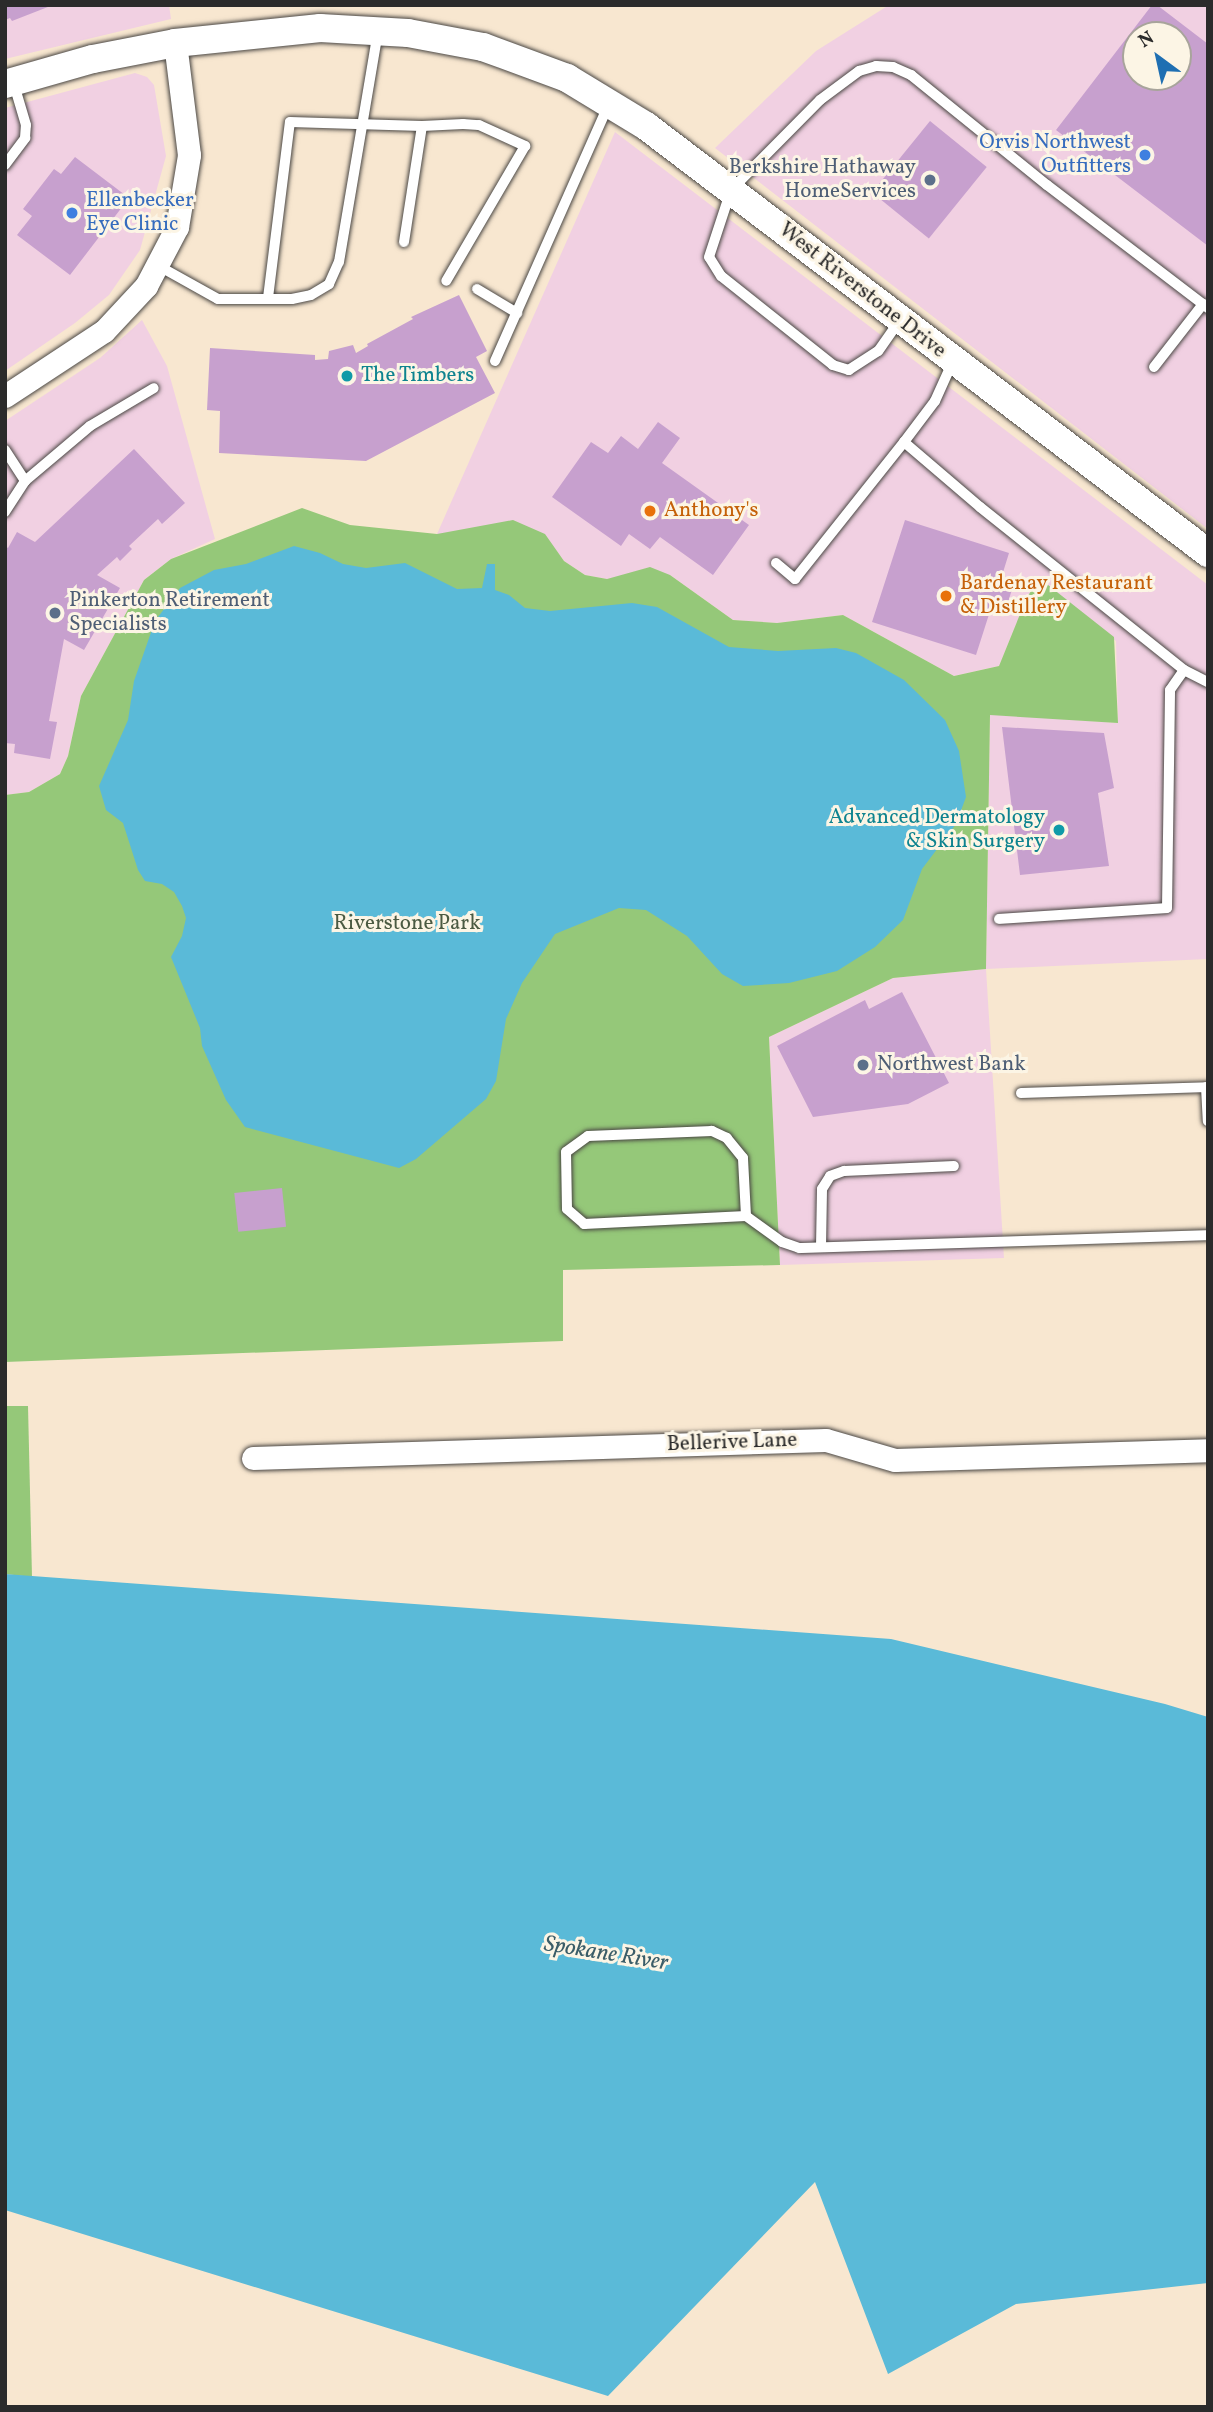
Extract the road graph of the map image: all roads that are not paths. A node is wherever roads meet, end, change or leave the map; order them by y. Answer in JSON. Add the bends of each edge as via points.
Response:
{"nodes":[{"id":1,"x":378,"y":31,"type":"junction"},
{"id":2,"x":175,"y":43,"type":"junction"},
{"id":3,"x":9,"y":82,"type":"edge"},
{"id":4,"x":609,"y":104,"type":"junction"},
{"id":5,"x":363,"y":123,"type":"junction"},
{"id":6,"x":422,"y":126,"type":"junction"},
{"id":7,"x":5,"y":164,"type":"edge"},
{"id":8,"x":731,"y":190,"type":"junction"},
{"id":9,"x":404,"y":242,"type":"dead end"},
{"id":10,"x":157,"y":265,"type":"junction"},
{"id":11,"x":446,"y":281,"type":"dead end"},
{"id":12,"x":477,"y":289,"type":"dead end"},
{"id":13,"x":268,"y":298,"type":"junction"},
{"id":14,"x":1205,"y":306,"type":"edge"},
{"id":15,"x":517,"y":313,"type":"junction"},
{"id":16,"x":900,"y":320,"type":"junction"},
{"id":17,"x":495,"y":361,"type":"dead end"},
{"id":18,"x":953,"y":361,"type":"junction"},
{"id":19,"x":1154,"y":367,"type":"dead end"},
{"id":20,"x":155,"y":388,"type":"dead end"},
{"id":21,"x":7,"y":389,"type":"edge"},
{"id":22,"x":904,"y":442,"type":"junction"},
{"id":23,"x":5,"y":450,"type":"edge"},
{"id":24,"x":25,"y":481,"type":"junction"},
{"id":25,"x":5,"y":512,"type":"edge"},
{"id":26,"x":1208,"y":553,"type":"edge"},
{"id":27,"x":776,"y":563,"type":"dead end"},
{"id":28,"x":1184,"y":670,"type":"junction"},
{"id":29,"x":1208,"y":682,"type":"edge"},
{"id":30,"x":999,"y":919,"type":"dead end"},
{"id":31,"x":1207,"y":1087,"type":"edge"},
{"id":32,"x":1021,"y":1093,"type":"dead end"},
{"id":33,"x":1208,"y":1121,"type":"edge"},
{"id":34,"x":954,"y":1166,"type":"dead end"},
{"id":35,"x":746,"y":1216,"type":"junction"},
{"id":36,"x":1208,"y":1235,"type":"edge"},
{"id":37,"x":821,"y":1247,"type":"junction"},
{"id":38,"x":1208,"y":1450,"type":"edge"},
{"id":39,"x":253,"y":1458,"type":"dead end"}],
"edges":[{"from":1,"to":2,"type":"street","name":"West Riverstone Drive","via":[[320,28]]},
{"from":1,"to":4,"type":"street","name":"West Riverstone Drive","via":[[483,47],[566,78]]},
{"from":1,"to":5,"type":"lane"},
{"from":2,"to":3,"type":"street","name":"West Riverstone Drive"},
{"from":2,"to":10,"type":"street","via":[[189,155],[177,227]]},
{"from":3,"to":7,"type":"lane","via":[[26,125],[25,138]]},
{"from":4,"to":8,"type":"street","name":"West Riverstone Drive","via":[[646,125]]},
{"from":4,"to":15,"type":"lane"},
{"from":5,"to":6,"type":"lane"},
{"from":5,"to":13,"type":"lane","via":[[339,262],[329,284],[311,295]]},
{"from":5,"to":13,"type":"lane","via":[[290,122]]},
{"from":6,"to":9,"type":"lane"},
{"from":6,"to":11,"type":"lane","via":[[479,125],[525,146]]},
{"from":8,"to":14,"type":"lane","via":[[798,119],[841,83],[859,71],[893,67],[911,75]]},
{"from":8,"to":16,"type":"street","name":"West Riverstone Drive"},
{"from":8,"to":16,"type":"lane","via":[[709,257],[721,276],[833,365],[849,370],[878,351]]},
{"from":10,"to":13,"type":"lane","via":[[218,299]]},
{"from":10,"to":21,"type":"street","via":[[146,286],[104,331]]},
{"from":12,"to":15,"type":"lane"},
{"from":14,"to":19,"type":"lane"},
{"from":15,"to":17,"type":"lane"},
{"from":16,"to":18,"type":"street","name":"West Riverstone Drive"},
{"from":18,"to":22,"type":"lane","via":[[935,401]]},
{"from":18,"to":26,"type":"street","name":"West Riverstone Drive"},
{"from":20,"to":24,"type":"lane","via":[[90,426]]},
{"from":22,"to":27,"type":"lane","via":[[795,579]]},
{"from":22,"to":28,"type":"lane"},
{"from":23,"to":24,"type":"lane"},
{"from":24,"to":25,"type":"lane"},
{"from":28,"to":29,"type":"lane"},
{"from":28,"to":30,"type":"lane","via":[[1170,690],[1167,908]]},
{"from":31,"to":32,"type":"lane"},
{"from":31,"to":33,"type":"lane"},
{"from":34,"to":37,"type":"lane","via":[[844,1171],[830,1176],[822,1189]]},
{"from":35,"to":35,"type":"lane","via":[[743,1158],[727,1138],[712,1131],[588,1136],[566,1152],[567,1209],[584,1224]]},
{"from":35,"to":37,"type":"lane","via":[[782,1242],[799,1248]]},
{"from":36,"to":37,"type":"lane"},
{"from":38,"to":39,"type":"street","name":"Bellerive Lane","via":[[895,1460],[826,1440]]}]}
